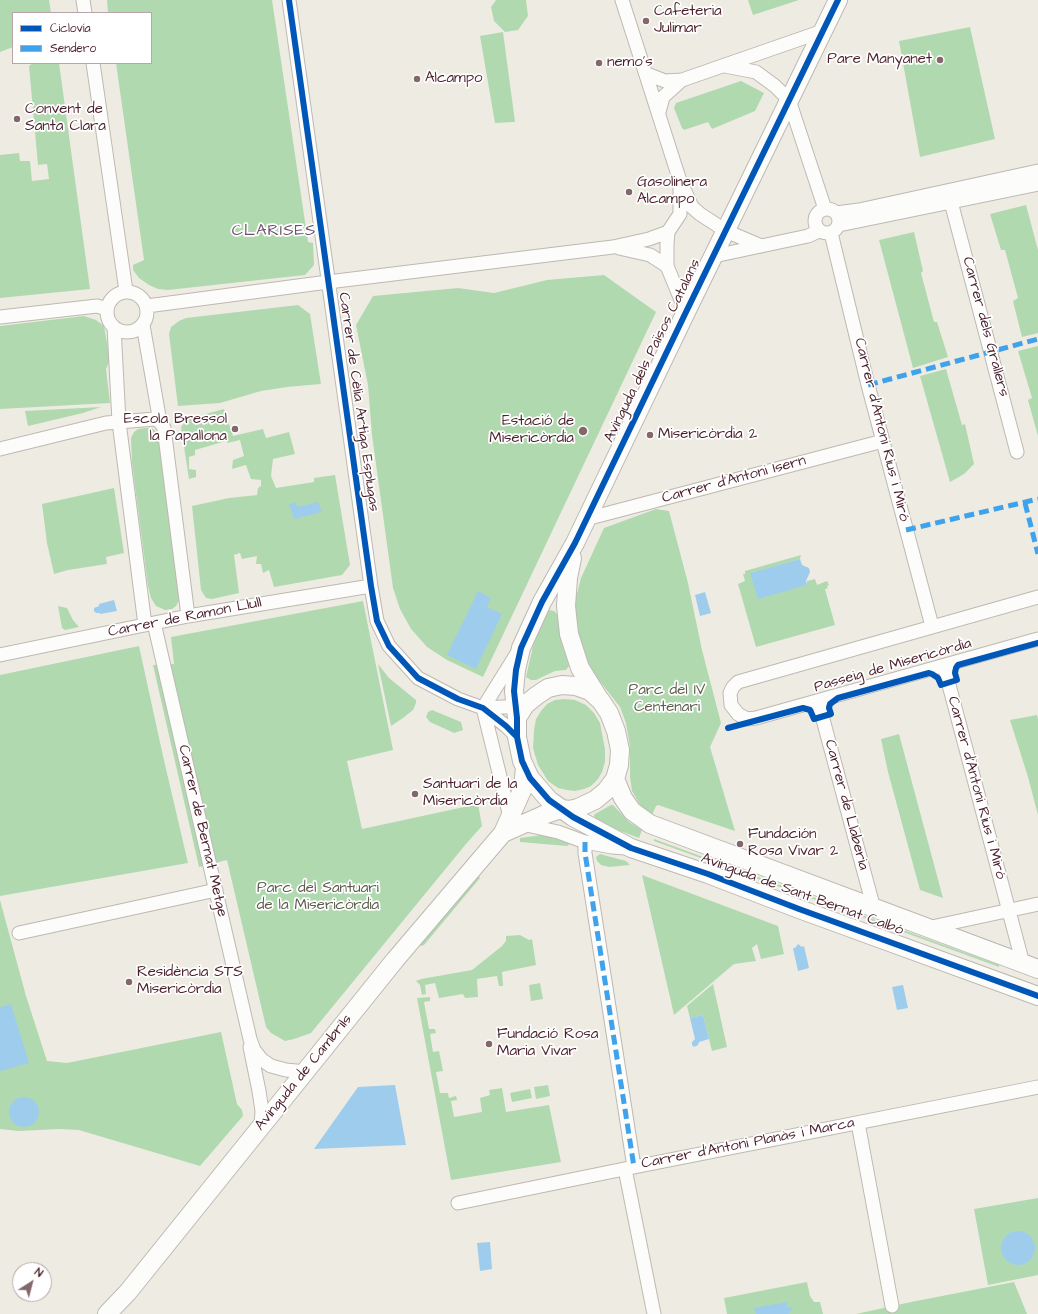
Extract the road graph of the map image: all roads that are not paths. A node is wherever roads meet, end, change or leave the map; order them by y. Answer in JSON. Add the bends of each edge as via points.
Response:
{"nodes":[{"id":1,"x":83,"y":0,"type":"edge"},
{"id":2,"x":289,"y":0,"type":"edge"},
{"id":3,"x":622,"y":0,"type":"edge"},
{"id":4,"x":838,"y":0,"type":"edge"},
{"id":5,"x":85,"y":12,"type":"edge"},
{"id":6,"x":823,"y":31,"type":"junction"},
{"id":7,"x":92,"y":64,"type":"edge"},
{"id":8,"x":725,"y":66,"type":"junction"},
{"id":9,"x":646,"y":74,"type":"junction"},
{"id":10,"x":682,"y":80,"type":"junction"},
{"id":11,"x":653,"y":93,"type":"junction"},
{"id":12,"x":789,"y":100,"type":"junction"},
{"id":13,"x":659,"y":112,"type":"junction"},
{"id":14,"x":1038,"y":171,"type":"edge"},
{"id":15,"x":679,"y":178,"type":"junction"},
{"id":16,"x":1038,"y":184,"type":"edge"},
{"id":17,"x":951,"y":202,"type":"junction"},
{"id":18,"x":830,"y":222,"type":"junction"},
{"id":19,"x":726,"y":231,"type":"junction"},
{"id":20,"x":668,"y":232,"type":"junction"},
{"id":21,"x":761,"y":246,"type":"junction"},
{"id":22,"x":613,"y":247,"type":"junction"},
{"id":23,"x":714,"y":256,"type":"junction"},
{"id":24,"x":667,"y":266,"type":"junction"},
{"id":25,"x":328,"y":282,"type":"junction"},
{"id":26,"x":126,"y":291,"type":"junction"},
{"id":27,"x":147,"y":306,"type":"junction"},
{"id":28,"x":107,"y":310,"type":"junction"},
{"id":29,"x":686,"y":312,"type":"junction"},
{"id":30,"x":0,"y":317,"type":"edge"},
{"id":31,"x":143,"y":324,"type":"junction"},
{"id":32,"x":114,"y":327,"type":"junction"},
{"id":33,"x":119,"y":422,"type":"junction"},
{"id":34,"x":162,"y":425,"type":"junction"},
{"id":35,"x":883,"y":441,"type":"junction"},
{"id":36,"x":0,"y":449,"type":"edge"},
{"id":37,"x":1017,"y":452,"type":"dead end"},
{"id":38,"x":586,"y":519,"type":"junction"},
{"id":39,"x":575,"y":543,"type":"junction"},
{"id":40,"x":371,"y":586,"type":"junction"},
{"id":41,"x":1038,"y":597,"type":"edge"},
{"id":42,"x":188,"y":616,"type":"junction"},
{"id":43,"x":149,"y":624,"type":"junction"},
{"id":44,"x":932,"y":626,"type":"junction"},
{"id":45,"x":1038,"y":639,"type":"edge"},
{"id":46,"x":521,"y":648,"type":"junction"},
{"id":47,"x":0,"y":655,"type":"edge"},
{"id":48,"x":944,"y":666,"type":"junction"},
{"id":49,"x":601,"y":701,"type":"junction"},
{"id":50,"x":818,"y":701,"type":"junction"},
{"id":51,"x":483,"y":708,"type":"junction"},
{"id":52,"x":519,"y":710,"type":"junction"},
{"id":53,"x":517,"y":737,"type":"junction"},
{"id":54,"x":525,"y":767,"type":"junction"},
{"id":55,"x":615,"y":779,"type":"junction"},
{"id":56,"x":561,"y":809,"type":"junction"},
{"id":57,"x":512,"y":824,"type":"junction"},
{"id":58,"x":585,"y":842,"type":"junction"},
{"id":59,"x":631,"y":848,"type":"junction"},
{"id":60,"x":216,"y":890,"type":"junction"},
{"id":61,"x":1038,"y":904,"type":"edge"},
{"id":62,"x":874,"y":909,"type":"junction"},
{"id":63,"x":1009,"y":910,"type":"junction"},
{"id":64,"x":927,"y":928,"type":"junction"},
{"id":65,"x":19,"y":933,"type":"dead end"},
{"id":66,"x":1031,"y":966,"type":"edge"},
{"id":67,"x":1038,"y":996,"type":"edge"},
{"id":68,"x":250,"y":1039,"type":"junction"},
{"id":69,"x":306,"y":1072,"type":"junction"},
{"id":70,"x":1038,"y":1087,"type":"edge"},
{"id":71,"x":858,"y":1123,"type":"junction"},
{"id":72,"x":261,"y":1126,"type":"junction"},
{"id":73,"x":629,"y":1168,"type":"junction"},
{"id":74,"x":458,"y":1203,"type":"dead end"},
{"id":75,"x":892,"y":1306,"type":"dead end"},
{"id":76,"x":107,"y":1314,"type":"edge"},
{"id":77,"x":654,"y":1314,"type":"edge"}],
"edges":[{"from":1,"to":5,"type":"street"},
{"from":2,"to":25,"type":"street","name":"Carrer de Cèlia Artiga Esplugas"},
{"from":3,"to":9,"type":"street"},
{"from":4,"to":6,"type":"main road","name":"Avinguda dels Països Catalans"},
{"from":6,"to":8,"type":"street"},
{"from":6,"to":12,"type":"main road","name":"Avinguda dels Països Catalans"},
{"from":7,"to":26,"type":"street"},
{"from":8,"to":10,"type":"street"},
{"from":8,"to":12,"type":"street","via":[[756,72]]},
{"from":9,"to":10,"type":"street","via":[[665,81]]},
{"from":9,"to":11,"type":"street"},
{"from":10,"to":11,"type":"street"},
{"from":10,"to":13,"type":"street","via":[[663,97]]},
{"from":11,"to":13,"type":"street"},
{"from":12,"to":18,"type":"street","name":"Carrer d'Antoni Rius i Miró"},
{"from":12,"to":19,"type":"main road","name":"Avinguda dels Països Catalans"},
{"from":13,"to":15,"type":"street"},
{"from":14,"to":18,"type":"street","via":[[858,210]]},
{"from":15,"to":19,"type":"street","via":[[692,206]]},
{"from":15,"to":20,"type":"street","via":[[680,214]]},
{"from":16,"to":17,"type":"street"},
{"from":17,"to":18,"type":"street"},
{"from":17,"to":37,"type":"street","name":"Carrer dels Grallers"},
{"from":18,"to":21,"type":"street","via":[[808,236]]},
{"from":18,"to":35,"type":"street","name":"Carrer d'Antoni Rius i Miró"},
{"from":19,"to":21,"type":"street"},
{"from":19,"to":23,"type":"main road","name":"Avinguda dels Països Catalans"},
{"from":20,"to":22,"type":"street"},
{"from":20,"to":24,"type":"street"},
{"from":21,"to":23,"type":"street"},
{"from":22,"to":24,"type":"street","via":[[650,255]]},
{"from":22,"to":25,"type":"street"},
{"from":23,"to":29,"type":"main road","name":"Avinguda dels Països Catalans"},
{"from":24,"to":29,"type":"street"},
{"from":25,"to":27,"type":"street"},
{"from":25,"to":40,"type":"street","name":"Carrer de Cèlia Artiga Esplugas"},
{"from":26,"to":27,"type":"street","via":[[139,295]]},
{"from":26,"to":28,"type":"street","via":[[115,295]]},
{"from":27,"to":31,"type":"street","via":[[148,312]]},
{"from":28,"to":30,"type":"street","via":[[97,306]]},
{"from":28,"to":32,"type":"street","via":[[107,316]]},
{"from":29,"to":38,"type":"main road","name":"Avinguda dels Països Catalans"},
{"from":31,"to":32,"type":"street","via":[[138,329],[126,332]]},
{"from":31,"to":34,"type":"street"},
{"from":32,"to":33,"type":"street","name":"Carrer de Bernat Metge"},
{"from":33,"to":34,"type":"street","via":[[154,419]]},
{"from":33,"to":36,"type":"street","via":[[90,426]]},
{"from":33,"to":43,"type":"street","name":"Carrer de Bernat Metge"},
{"from":34,"to":42,"type":"street"},
{"from":35,"to":38,"type":"street","name":"Carrer d'Antoni Isern"},
{"from":35,"to":44,"type":"street","name":"Carrer d'Antoni Rius i Miró"},
{"from":38,"to":39,"type":"main road","name":"Avinguda dels Països Catalans"},
{"from":39,"to":46,"type":"main road","name":"Avinguda dels Països Catalans","via":[[542,602]]},
{"from":39,"to":49,"type":"main road","name":"Avinguda dels Països Catalans","via":[[566,606],[569,634],[580,668]]},
{"from":40,"to":42,"type":"street","name":"Carrer de Ramon Llull"},
{"from":40,"to":51,"type":"street","name":"Carrer de Cèlia Artiga Esplugas","via":[[377,621],[388,646],[418,678],[458,699]]},
{"from":41,"to":44,"type":"street","name":"Passeig de Misericòrdia"},
{"from":42,"to":43,"type":"street","name":"Carrer de Ramon Llull"},
{"from":43,"to":47,"type":"street","name":"Carrer de Ramon Llull"},
{"from":43,"to":60,"type":"street","name":"Carrer de Bernat Metge"},
{"from":44,"to":50,"type":"street","name":"Passeig de Misericòrdia","via":[[738,682],[730,693],[731,705],[738,714],[747,719]]},
{"from":45,"to":48,"type":"street","name":"Passeig de Misericòrdia"},
{"from":46,"to":51,"type":"street","name":"Avinguda dels Països Catalans"},
{"from":46,"to":52,"type":"main road","name":"Avinguda dels Països Catalans","via":[[514,691]]},
{"from":48,"to":50,"type":"street","name":"Passeig de Misericòrdia"},
{"from":48,"to":63,"type":"street","name":"Carrer d'Antoni Rius i Miró"},
{"from":49,"to":52,"type":"main road","via":[[590,692],[576,686],[562,685],[548,688]]},
{"from":49,"to":55,"type":"main road","via":[[616,731],[620,750],[620,765]]},
{"from":50,"to":62,"type":"street","name":"Carrer de Llaberia"},
{"from":51,"to":52,"type":"street","name":"Carrer de Cèlia Artiga Esplugas"},
{"from":51,"to":53,"type":"street","name":"Carrer de Cèlia Artiga Esplugas"},
{"from":51,"to":57,"type":"street"},
{"from":52,"to":53,"type":"main road"},
{"from":53,"to":54,"type":"main road"},
{"from":54,"to":56,"type":"main road","via":[[539,790]]},
{"from":54,"to":57,"type":"main road","via":[[523,788]]},
{"from":55,"to":56,"type":"main road","via":[[595,800],[578,808]]},
{"from":55,"to":62,"type":"main road","name":"Avinguda de Sant Bernat Calbó","via":[[632,811],[650,824]]},
{"from":56,"to":57,"type":"main road"},
{"from":56,"to":59,"type":"main road","name":"Avinguda de Sant Bernat Calbó","via":[[587,826]]},
{"from":57,"to":58,"type":"street","name":"Avinguda de Sant Bernat Calbó","via":[[558,832]]},
{"from":57,"to":69,"type":"main road","name":"Avinguda de Cambrils","via":[[395,960]]},
{"from":58,"to":59,"type":"street","name":"Avinguda de Sant Bernat Calbó"},
{"from":58,"to":73,"type":"street"},
{"from":59,"to":67,"type":"main road","name":"Avinguda de Sant Bernat Calbó"},
{"from":60,"to":65,"type":"street"},
{"from":60,"to":68,"type":"street","name":"Carrer de Bernat Metge"},
{"from":61,"to":63,"type":"street"},
{"from":62,"to":64,"type":"main road","name":"Avinguda de Sant Bernat Calbó"},
{"from":63,"to":64,"type":"street"},
{"from":63,"to":66,"type":"street","name":"Carrer d'Antoni Rius i Miró"},
{"from":64,"to":66,"type":"main road","name":"Avinguda de Sant Bernat Calbó"},
{"from":68,"to":69,"type":"street","name":"Carrer de Bernat Metge","via":[[254,1050],[271,1066]]},
{"from":68,"to":72,"type":"street","name":"Carrer de Bernat Metge","via":[[262,1111]]},
{"from":69,"to":72,"type":"main road","name":"Avinguda de Cambrils"},
{"from":70,"to":71,"type":"street","name":"Carrer d'Antoni Planàs i Marca"},
{"from":71,"to":73,"type":"street","name":"Carrer d'Antoni Planàs i Marca"},
{"from":71,"to":75,"type":"street"},
{"from":72,"to":76,"type":"main road","name":"Avinguda de Cambrils","via":[[128,1292]]},
{"from":73,"to":74,"type":"street","name":"Carrer d'Antoni Planàs i Marca"},
{"from":73,"to":77,"type":"street"}]}
